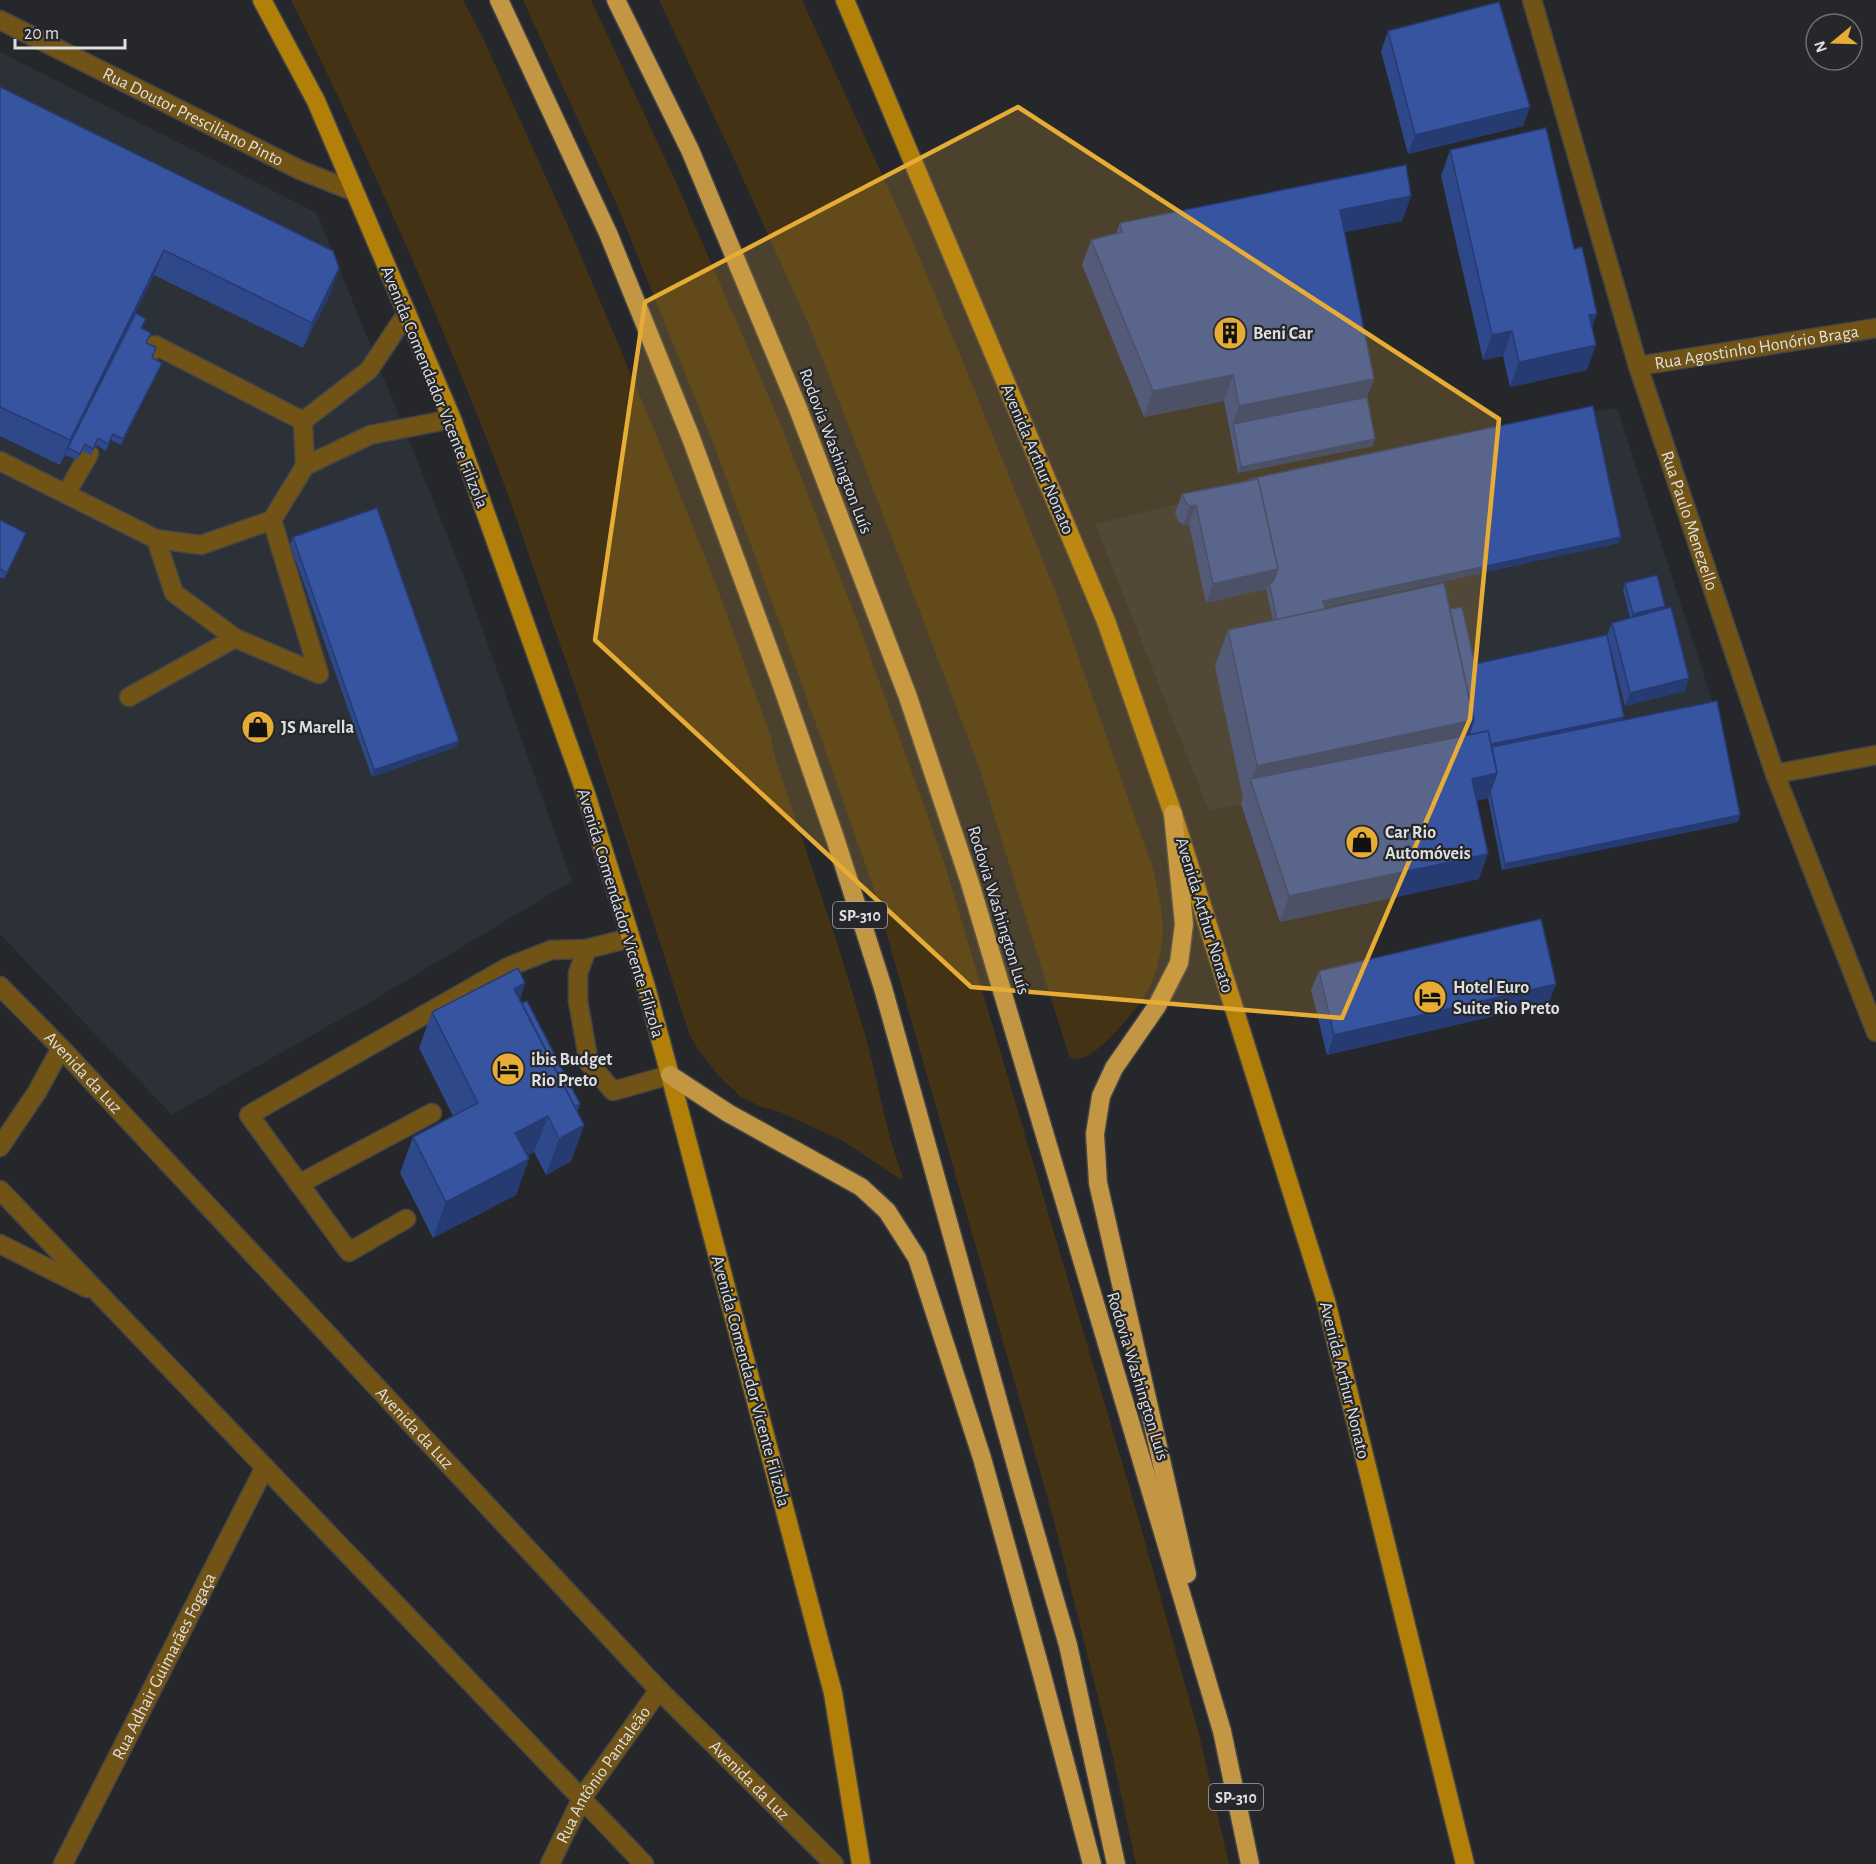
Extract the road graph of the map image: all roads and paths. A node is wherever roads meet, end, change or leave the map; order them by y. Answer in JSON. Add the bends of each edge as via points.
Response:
{"nodes":[{"id":1,"x":262,"y":0,"type":"edge"},
{"id":2,"x":499,"y":0,"type":"edge"},
{"id":3,"x":616,"y":0,"type":"edge"},
{"id":4,"x":845,"y":0,"type":"edge"},
{"id":5,"x":1532,"y":0,"type":"edge"},
{"id":6,"x":0,"y":20,"type":"edge"},
{"id":7,"x":355,"y":192,"type":"junction"},
{"id":8,"x":406,"y":313,"type":"junction"},
{"id":9,"x":1876,"y":328,"type":"edge"},
{"id":10,"x":151,"y":352,"type":"edge"},
{"id":11,"x":1638,"y":366,"type":"junction"},
{"id":12,"x":452,"y":419,"type":"junction"},
{"id":13,"x":303,"y":421,"type":"junction"},
{"id":14,"x":89,"y":454,"type":"edge"},
{"id":15,"x":0,"y":461,"type":"edge"},
{"id":16,"x":305,"y":466,"type":"junction"},
{"id":17,"x":66,"y":494,"type":"junction"},
{"id":18,"x":272,"y":520,"type":"junction"},
{"id":19,"x":156,"y":539,"type":"junction"},
{"id":20,"x":235,"y":638,"type":"junction"},
{"id":21,"x":129,"y":697,"type":"dead end"},
{"id":22,"x":1876,"y":755,"type":"edge"},
{"id":23,"x":1775,"y":774,"type":"junction"},
{"id":24,"x":1173,"y":814,"type":"junction"},
{"id":25,"x":630,"y":938,"type":"junction"},
{"id":26,"x":587,"y":950,"type":"junction"},
{"id":27,"x":0,"y":986,"type":"edge"},
{"id":28,"x":1876,"y":1032,"type":"edge"},
{"id":29,"x":61,"y":1048,"type":"junction"},
{"id":30,"x":670,"y":1075,"type":"junction"},
{"id":31,"x":432,"y":1113,"type":"dead end"},
{"id":32,"x":0,"y":1147,"type":"edge"},
{"id":33,"x":299,"y":1184,"type":"junction"},
{"id":34,"x":0,"y":1190,"type":"edge"},
{"id":35,"x":406,"y":1219,"type":"dead end"},
{"id":36,"x":0,"y":1244,"type":"edge"},
{"id":37,"x":101,"y":1295,"type":"junction"},
{"id":38,"x":265,"y":1467,"type":"junction"},
{"id":39,"x":659,"y":1690,"type":"junction"},
{"id":40,"x":1222,"y":1731,"type":"junction"},
{"id":41,"x":582,"y":1798,"type":"junction"},
{"id":42,"x":63,"y":1864,"type":"edge"},
{"id":43,"x":550,"y":1864,"type":"edge"},
{"id":44,"x":644,"y":1864,"type":"edge"},
{"id":45,"x":834,"y":1864,"type":"edge"},
{"id":46,"x":861,"y":1864,"type":"edge"},
{"id":47,"x":1092,"y":1864,"type":"edge"},
{"id":48,"x":1116,"y":1864,"type":"edge"},
{"id":49,"x":1250,"y":1864,"type":"edge"},
{"id":50,"x":1465,"y":1864,"type":"edge"}],
"edges":[{"from":1,"to":7,"type":"main road","name":"Avenida Comendador Vicente Filizola","via":[[316,101]]},
{"from":2,"to":48,"type":"highway","number":"SP-310","via":[[608,233],[691,438],[835,838],[883,988],[1068,1645]]},
{"from":3,"to":40,"type":"highway","name":"Rodovia Washington Luís","number":"SP-310","via":[[690,150],[801,417],[908,697],[970,883]]},
{"from":4,"to":24,"type":"main road","name":"Avenida Arthur Nonato","via":[[1106,621]]},
{"from":5,"to":11,"type":"street","name":"Rua Paulo Menezello"},
{"from":6,"to":7,"type":"street","name":"Rua Doutor Presciliano Pinto","via":[[300,170]]},
{"from":7,"to":8,"type":"main road","name":"Avenida Comendador Vicente Filizola"},
{"from":8,"to":12,"type":"main road","name":"Avenida Comendador Vicente Filizola"},
{"from":8,"to":13,"type":"street","via":[[369,370]]},
{"from":9,"to":11,"type":"street","name":"Rua Agostinho Honório Braga"},
{"from":10,"to":13,"type":"street","via":[[155,345]]},
{"from":11,"to":23,"type":"street","name":"Rua Paulo Menezello"},
{"from":12,"to":16,"type":"street","via":[[370,435]]},
{"from":12,"to":25,"type":"main road","name":"Avenida Comendador Vicente Filizola","via":[[586,794]]},
{"from":13,"to":16,"type":"street"},
{"from":14,"to":17,"type":"street"},
{"from":15,"to":17,"type":"street"},
{"from":16,"to":18,"type":"street"},
{"from":17,"to":19,"type":"street"},
{"from":18,"to":19,"type":"street","via":[[201,545]]},
{"from":18,"to":20,"type":"street","via":[[319,674]]},
{"from":19,"to":20,"type":"street","via":[[174,592]]},
{"from":20,"to":21,"type":"street"},
{"from":22,"to":23,"type":"street"},
{"from":23,"to":28,"type":"street","name":"Rua Paulo Menezello"},
{"from":24,"to":40,"type":"highway","via":[[1184,924],[1179,963],[1157,1006],[1114,1068],[1101,1096],[1095,1134],[1098,1183]]},
{"from":24,"to":50,"type":"main road","name":"Avenida Arthur Nonato","via":[[1326,1301]]},
{"from":25,"to":26,"type":"street"},
{"from":25,"to":30,"type":"main road","name":"Avenida Comendador Vicente Filizola"},
{"from":26,"to":30,"type":"street","via":[[578,973],[578,1001],[589,1063],[613,1091]]},
{"from":26,"to":33,"type":"street","via":[[550,950],[508,967],[249,1115]]},
{"from":27,"to":29,"type":"street","name":"Avenida da Luz"},
{"from":29,"to":32,"type":"street"},
{"from":29,"to":39,"type":"street","name":"Avenida da Luz"},
{"from":30,"to":46,"type":"main road","name":"Avenida Comendador Vicente Filizola","via":[[833,1693]]},
{"from":30,"to":47,"type":"highway","via":[[728,1113],[861,1187],[887,1211],[917,1258],[982,1458]]},
{"from":31,"to":33,"type":"street"},
{"from":33,"to":35,"type":"street","via":[[349,1252]]},
{"from":34,"to":37,"type":"street"},
{"from":36,"to":37,"type":"street"},
{"from":37,"to":38,"type":"street"},
{"from":38,"to":41,"type":"street"},
{"from":38,"to":42,"type":"street","name":"Rua Adhair Guimarães Fogaça"},
{"from":39,"to":41,"type":"street","name":"Rua Antônio Pantaleão"},
{"from":39,"to":45,"type":"street","name":"Avenida da Luz"},
{"from":40,"to":49,"type":"highway","name":"Rodovia Washington Luís","number":"SP-310"},
{"from":41,"to":43,"type":"street","name":"Rua Antônio Pantaleão"},
{"from":41,"to":44,"type":"street"}]}
